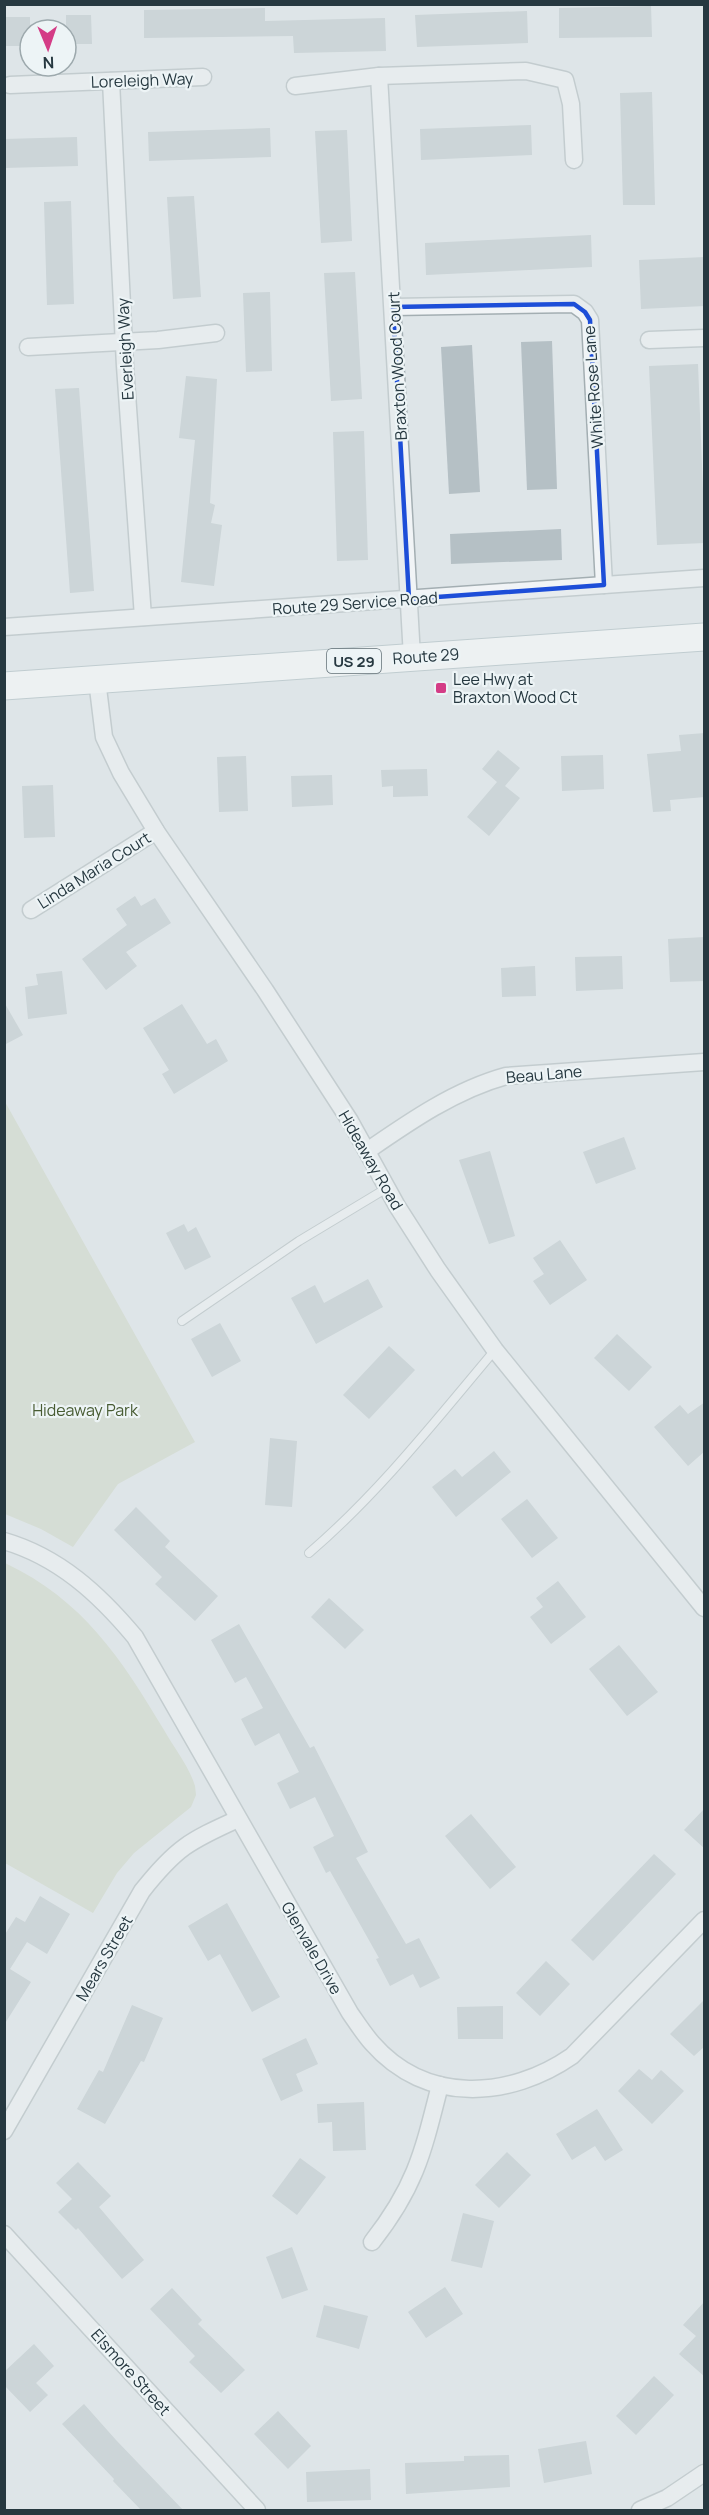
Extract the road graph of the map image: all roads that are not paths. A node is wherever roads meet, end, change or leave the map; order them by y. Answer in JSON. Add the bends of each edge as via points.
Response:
{"nodes":[{"id":1,"x":380,"y":76,"type":"junction"},
{"id":2,"x":203,"y":77,"type":"dead end"},
{"id":3,"x":111,"y":81,"type":"junction"},
{"id":4,"x":10,"y":85,"type":"dead end"},
{"id":5,"x":296,"y":86,"type":"dead end"},
{"id":6,"x":574,"y":160,"type":"dead end"},
{"id":7,"x":393,"y":308,"type":"junction"},
{"id":8,"x":216,"y":333,"type":"dead end"},
{"id":9,"x":705,"y":338,"type":"edge"},
{"id":10,"x":649,"y":340,"type":"dead end"},
{"id":11,"x":124,"y":342,"type":"junction"},
{"id":12,"x":28,"y":347,"type":"dead end"},
{"id":13,"x":705,"y":578,"type":"edge"},
{"id":14,"x":604,"y":585,"type":"junction"},
{"id":15,"x":409,"y":599,"type":"junction"},
{"id":16,"x":143,"y":617,"type":"junction"},
{"id":17,"x":4,"y":627,"type":"edge"},
{"id":18,"x":705,"y":637,"type":"edge"},
{"id":19,"x":412,"y":657,"type":"junction"},
{"id":20,"x":97,"y":680,"type":"junction"},
{"id":21,"x":4,"y":686,"type":"edge"},
{"id":22,"x":156,"y":831,"type":"junction"},
{"id":23,"x":31,"y":910,"type":"dead end"},
{"id":24,"x":705,"y":1062,"type":"edge"},
{"id":25,"x":367,"y":1151,"type":"junction"},
{"id":26,"x":387,"y":1188,"type":"junction"},
{"id":27,"x":182,"y":1321,"type":"dead end"},
{"id":28,"x":495,"y":1350,"type":"junction"},
{"id":29,"x":4,"y":1541,"type":"edge"},
{"id":30,"x":309,"y":1553,"type":"dead end"},
{"id":31,"x":705,"y":1608,"type":"edge"},
{"id":32,"x":238,"y":1819,"type":"junction"},
{"id":33,"x":705,"y":1920,"type":"edge"},
{"id":34,"x":440,"y":2085,"type":"junction"},
{"id":35,"x":4,"y":2131,"type":"edge"},
{"id":36,"x":4,"y":2234,"type":"edge"},
{"id":37,"x":372,"y":2242,"type":"dead end"},
{"id":38,"x":705,"y":2472,"type":"edge"},
{"id":39,"x":256,"y":2511,"type":"edge"},
{"id":40,"x":640,"y":2511,"type":"edge"}],
"edges":[{"from":1,"to":5,"type":"street"},
{"from":1,"to":6,"type":"street","via":[[526,71],[565,80],[571,104]]},
{"from":1,"to":7,"type":"street","name":"Braxton Wood Court"},
{"from":2,"to":3,"type":"street","name":"Loreleigh Way"},
{"from":3,"to":4,"type":"street","name":"Loreleigh Way"},
{"from":3,"to":11,"type":"street","name":"Everleigh Way"},
{"from":7,"to":14,"type":"street","name":"White Rose Lane","via":[[574,304],[585,312],[590,320]]},
{"from":7,"to":15,"type":"street","name":"Braxton Wood Court"},
{"from":8,"to":11,"type":"street"},
{"from":9,"to":10,"type":"street"},
{"from":11,"to":12,"type":"street"},
{"from":11,"to":16,"type":"street","name":"Everleigh Way"},
{"from":13,"to":14,"type":"street","name":"Route 29 Service Road"},
{"from":14,"to":15,"type":"street","name":"Route 29 Service Road"},
{"from":15,"to":16,"type":"street","name":"Route 29 Service Road"},
{"from":15,"to":19,"type":"street","name":"Braxton Wood Court"},
{"from":16,"to":17,"type":"street","name":"Route 29 Service Road"},
{"from":18,"to":19,"type":"main road","name":"Route 29","number":"US 29"},
{"from":19,"to":20,"type":"main road","name":"Route 29","number":"US 29"},
{"from":20,"to":21,"type":"main road","name":"Route 29","number":"US 29"},
{"from":20,"to":22,"type":"street","name":"Hideaway Road","via":[[104,737]]},
{"from":22,"to":23,"type":"street","name":"Linda Maria Court"},
{"from":22,"to":25,"type":"street","name":"Hideaway Road","via":[[266,990]]},
{"from":24,"to":25,"type":"street","name":"Beau Lane","via":[[506,1076],[483,1082]]},
{"from":25,"to":26,"type":"street","name":"Hideaway Road"},
{"from":26,"to":27,"type":"lane","via":[[299,1241]]},
{"from":26,"to":28,"type":"street","name":"Hideaway Road","via":[[438,1270]]},
{"from":28,"to":30,"type":"lane","via":[[387,1476]]},
{"from":28,"to":31,"type":"street","name":"Hideaway Road"},
{"from":29,"to":32,"type":"street","name":"Glenvale Drive","via":[[35,1552],[85,1584],[111,1608],[135,1637]]},
{"from":32,"to":34,"type":"street","name":"Glenvale Drive","via":[[350,2013],[372,2044],[410,2073]]},
{"from":32,"to":35,"type":"street","name":"Mears Street","via":[[183,1846],[142,1891]]},
{"from":33,"to":34,"type":"street","name":"Glenvale Drive","via":[[572,2056],[551,2070],[499,2088]]},
{"from":34,"to":37,"type":"street","via":[[412,2183],[396,2212]]},
{"from":36,"to":39,"type":"street","name":"Elsmore Street"},
{"from":38,"to":40,"type":"street"}]}
